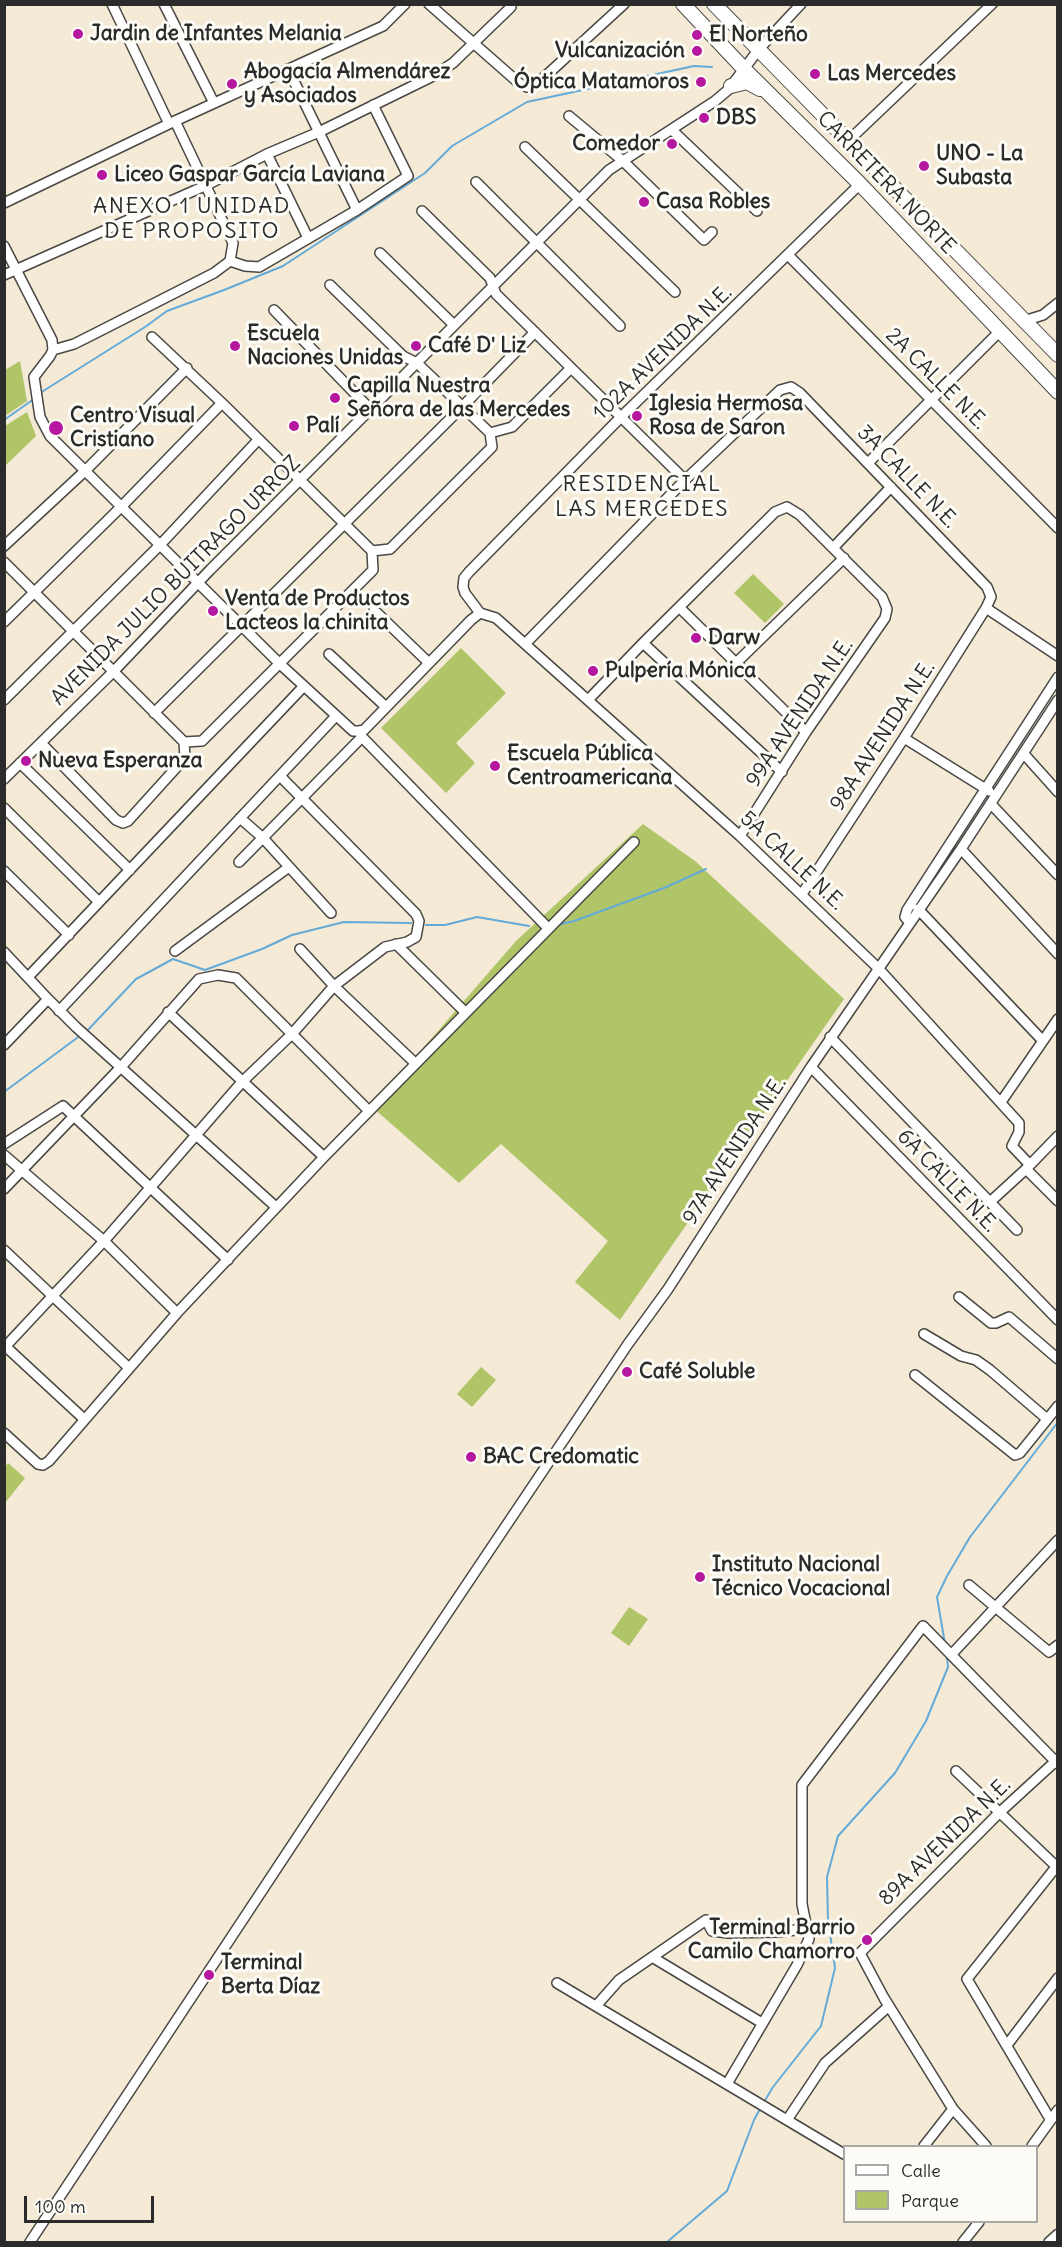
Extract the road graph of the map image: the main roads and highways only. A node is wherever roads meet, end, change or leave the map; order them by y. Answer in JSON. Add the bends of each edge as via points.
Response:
{"nodes":[{"id":1,"x":683,"y":4,"type":"edge"},
{"id":2,"x":714,"y":4,"type":"edge"},
{"id":3,"x":731,"y":86,"type":"road end"},
{"id":4,"x":776,"y":102,"type":"junction"},
{"id":5,"x":1058,"y":355,"type":"edge"},
{"id":6,"x":1058,"y":392,"type":"edge"}],
"edges":[{"from":1,"to":4,"type":"highway","name":"CARRETERA NORTE"},
{"from":2,"to":5,"type":"highway","name":"CARRETERA NORTE"},
{"from":3,"to":4,"type":"highway","via":[[751,84]]},
{"from":4,"to":6,"type":"highway","name":"CARRETERA NORTE","via":[[860,184]]}]}
